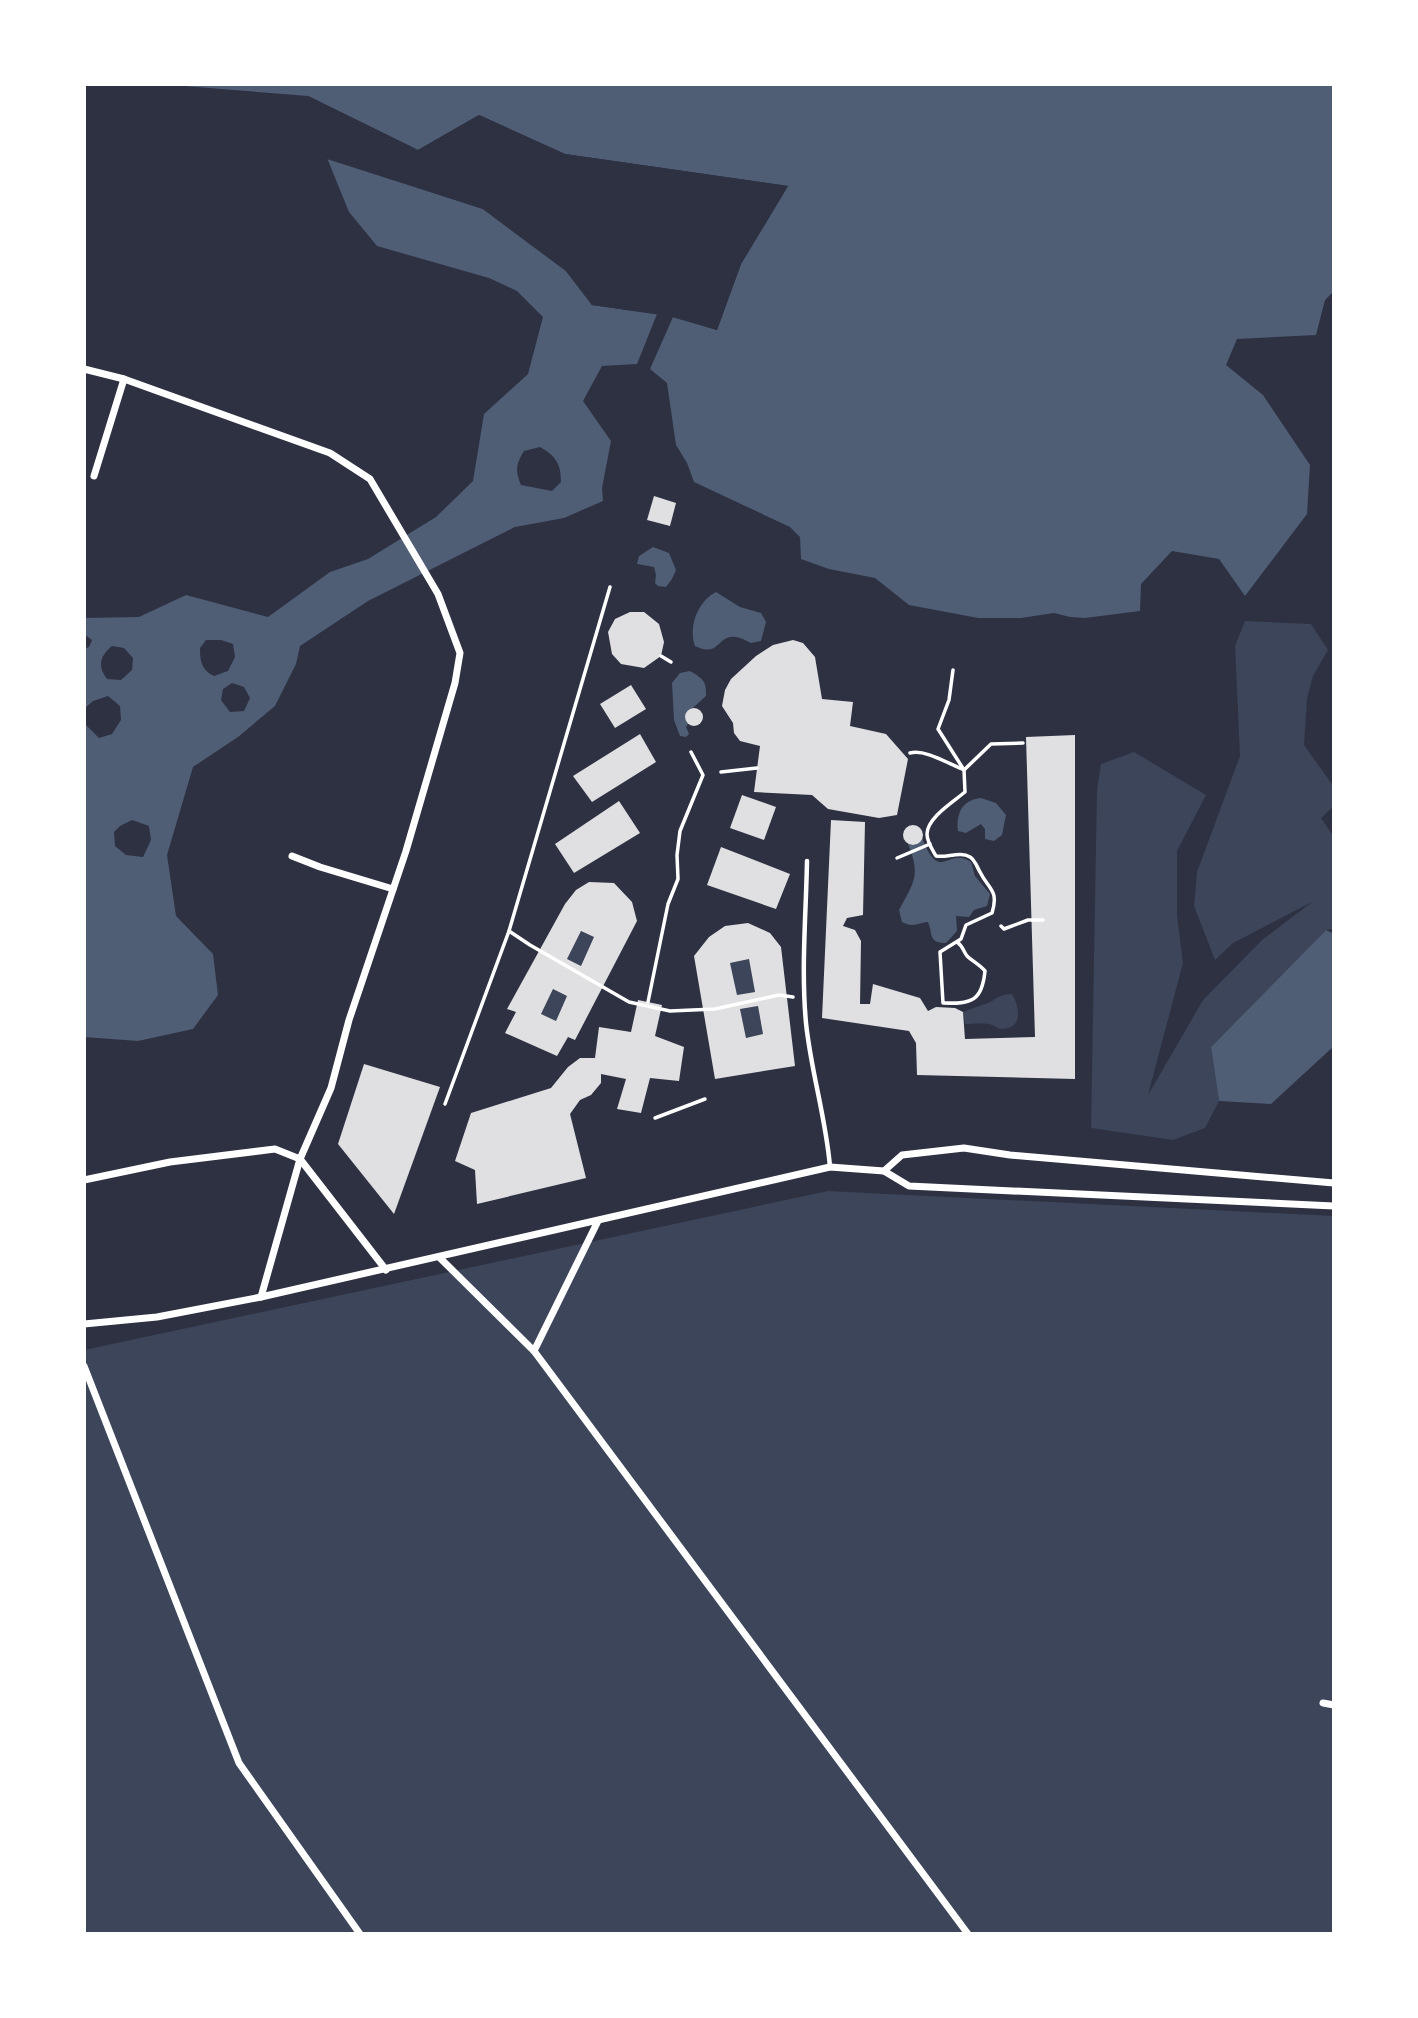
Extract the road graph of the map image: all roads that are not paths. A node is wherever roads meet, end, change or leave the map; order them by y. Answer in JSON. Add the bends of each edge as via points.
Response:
{"nodes":[{"id":1,"x":84,"y":369,"type":"edge"},
{"id":2,"x":124,"y":379,"type":"junction"},
{"id":3,"x":94,"y":476,"type":"dead end"},
{"id":4,"x":292,"y":856,"type":"dead end"},
{"id":5,"x":807,"y":861,"type":"dead end"},
{"id":6,"x":393,"y":889,"type":"junction"},
{"id":7,"x":300,"y":1158,"type":"junction"},
{"id":8,"x":830,"y":1167,"type":"junction"},
{"id":9,"x":884,"y":1171,"type":"junction"},
{"id":10,"x":84,"y":1180,"type":"edge"},
{"id":11,"x":1334,"y":1183,"type":"edge"},
{"id":12,"x":1334,"y":1206,"type":"edge"},
{"id":13,"x":598,"y":1221,"type":"junction"},
{"id":14,"x":440,"y":1258,"type":"junction"},
{"id":15,"x":386,"y":1270,"type":"junction"},
{"id":16,"x":261,"y":1297,"type":"junction"},
{"id":17,"x":84,"y":1324,"type":"edge"},
{"id":18,"x":534,"y":1350,"type":"junction"},
{"id":19,"x":84,"y":1366,"type":"edge"},
{"id":20,"x":1323,"y":1703,"type":"dead end"},
{"id":21,"x":1334,"y":1705,"type":"edge"},
{"id":22,"x":360,"y":1934,"type":"edge"},
{"id":23,"x":968,"y":1934,"type":"edge"}],
"edges":[{"from":1,"to":2,"type":"street"},
{"from":2,"to":3,"type":"street"},
{"from":2,"to":6,"type":"street","via":[[330,453],[370,479],[438,594],[460,653]]},
{"from":4,"to":6,"type":"street"},
{"from":5,"to":8,"type":"lane","via":[[804,998]]},
{"from":6,"to":7,"type":"street","via":[[331,1088]]},
{"from":7,"to":10,"type":"street","via":[[275,1149]]},
{"from":7,"to":15,"type":"street"},
{"from":7,"to":16,"type":"street"},
{"from":8,"to":9,"type":"street"},
{"from":8,"to":13,"type":"street"},
{"from":9,"to":11,"type":"street","via":[[902,1156],[964,1148]]},
{"from":9,"to":12,"type":"street","via":[[909,1186]]},
{"from":13,"to":14,"type":"street"},
{"from":13,"to":18,"type":"street"},
{"from":14,"to":15,"type":"street"},
{"from":14,"to":18,"type":"street"},
{"from":15,"to":16,"type":"street"},
{"from":16,"to":17,"type":"street","via":[[157,1317]]},
{"from":18,"to":23,"type":"street"},
{"from":19,"to":22,"type":"street","via":[[239,1763]]},
{"from":20,"to":21,"type":"street"}]}
